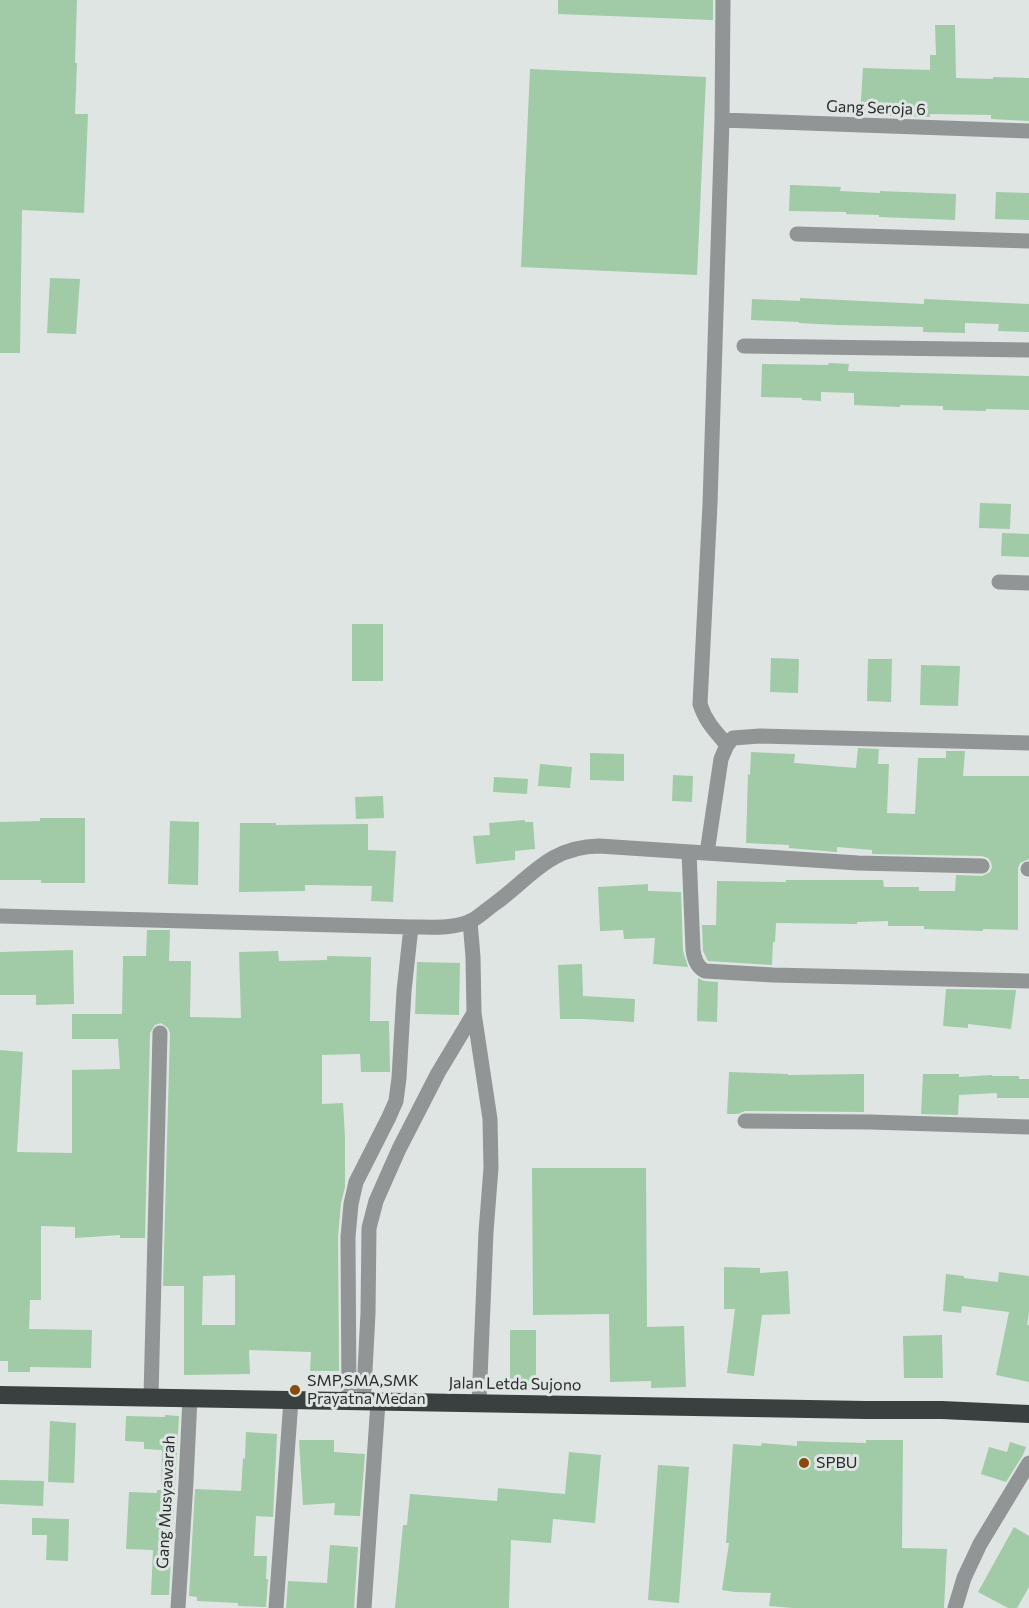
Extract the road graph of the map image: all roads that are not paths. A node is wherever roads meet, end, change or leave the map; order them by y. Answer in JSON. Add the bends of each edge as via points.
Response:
{"nodes":[{"id":1,"x":723,"y":0,"type":"edge"},
{"id":2,"x":722,"y":120,"type":"junction"},
{"id":3,"x":1029,"y":131,"type":"edge"},
{"id":4,"x":797,"y":234,"type":"dead end"},
{"id":5,"x":1029,"y":241,"type":"edge"},
{"id":6,"x":744,"y":345,"type":"dead end"},
{"id":7,"x":1029,"y":350,"type":"edge"},
{"id":8,"x":999,"y":582,"type":"dead end"},
{"id":9,"x":1029,"y":584,"type":"edge"},
{"id":10,"x":1029,"y":743,"type":"edge"},
{"id":11,"x":727,"y":745,"type":"junction"},
{"id":12,"x":689,"y":852,"type":"junction"},
{"id":13,"x":706,"y":854,"type":"junction"},
{"id":14,"x":982,"y":866,"type":"dead end"},
{"id":15,"x":0,"y":916,"type":"edge"},
{"id":16,"x":470,"y":921,"type":"junction"},
{"id":17,"x":411,"y":927,"type":"junction"},
{"id":18,"x":1029,"y":981,"type":"edge"},
{"id":19,"x":474,"y":1013,"type":"junction"},
{"id":20,"x":160,"y":1033,"type":"dead end"},
{"id":21,"x":745,"y":1120,"type":"dead end"},
{"id":22,"x":1029,"y":1127,"type":"edge"},
{"id":23,"x":0,"y":1395,"type":"edge"},
{"id":24,"x":371,"y":1396,"type":"junction"},
{"id":25,"x":151,"y":1397,"type":"junction"},
{"id":26,"x":190,"y":1398,"type":"junction"},
{"id":27,"x":291,"y":1400,"type":"junction"},
{"id":28,"x":349,"y":1401,"type":"junction"},
{"id":29,"x":478,"y":1403,"type":"junction"},
{"id":30,"x":1029,"y":1414,"type":"edge"},
{"id":31,"x":1029,"y":1463,"type":"edge"},
{"id":32,"x":178,"y":1608,"type":"edge"},
{"id":33,"x":276,"y":1608,"type":"edge"},
{"id":34,"x":364,"y":1608,"type":"edge"},
{"id":35,"x":955,"y":1608,"type":"edge"}],
"edges":[{"from":1,"to":2,"type":"street"},
{"from":2,"to":3,"type":"street","name":"Gang Seroja 6"},
{"from":2,"to":11,"type":"street","via":[[700,704]]},
{"from":4,"to":5,"type":"street"},
{"from":6,"to":7,"type":"street"},
{"from":8,"to":9,"type":"street"},
{"from":10,"to":11,"type":"street","via":[[760,736],[733,738]]},
{"from":11,"to":13,"type":"street"},
{"from":12,"to":13,"type":"street"},
{"from":12,"to":16,"type":"street","via":[[574,848],[545,863]]},
{"from":12,"to":18,"type":"street","via":[[693,950],[705,971]]},
{"from":13,"to":14,"type":"street"},
{"from":15,"to":17,"type":"street"},
{"from":16,"to":17,"type":"street","via":[[445,927]]},
{"from":16,"to":19,"type":"street"},
{"from":17,"to":28,"type":"street","via":[[396,1101],[356,1182],[351,1204]]},
{"from":19,"to":24,"type":"street","via":[[438,1072],[376,1201],[369,1228]]},
{"from":19,"to":29,"type":"street","via":[[490,1119],[491,1168]]},
{"from":20,"to":25,"type":"street"},
{"from":21,"to":22,"type":"street"},
{"from":23,"to":25,"type":"highway","name":"Jalan Letda Sujono"},
{"from":24,"to":28,"type":"highway","name":"Jalan Letda Sujono"},
{"from":24,"to":29,"type":"highway","name":"Jalan Letda Sujono"},
{"from":24,"to":34,"type":"street"},
{"from":25,"to":26,"type":"highway","name":"Jalan Letda Sujono"},
{"from":26,"to":27,"type":"highway","name":"Jalan Letda Sujono"},
{"from":26,"to":32,"type":"street","name":"Gang Musyawarah"},
{"from":27,"to":28,"type":"highway","name":"Jalan Letda Sujono"},
{"from":27,"to":33,"type":"street"},
{"from":29,"to":30,"type":"highway","name":"Jalan Letda Sujono"},
{"from":31,"to":35,"type":"street","via":[[980,1544]]}]}
